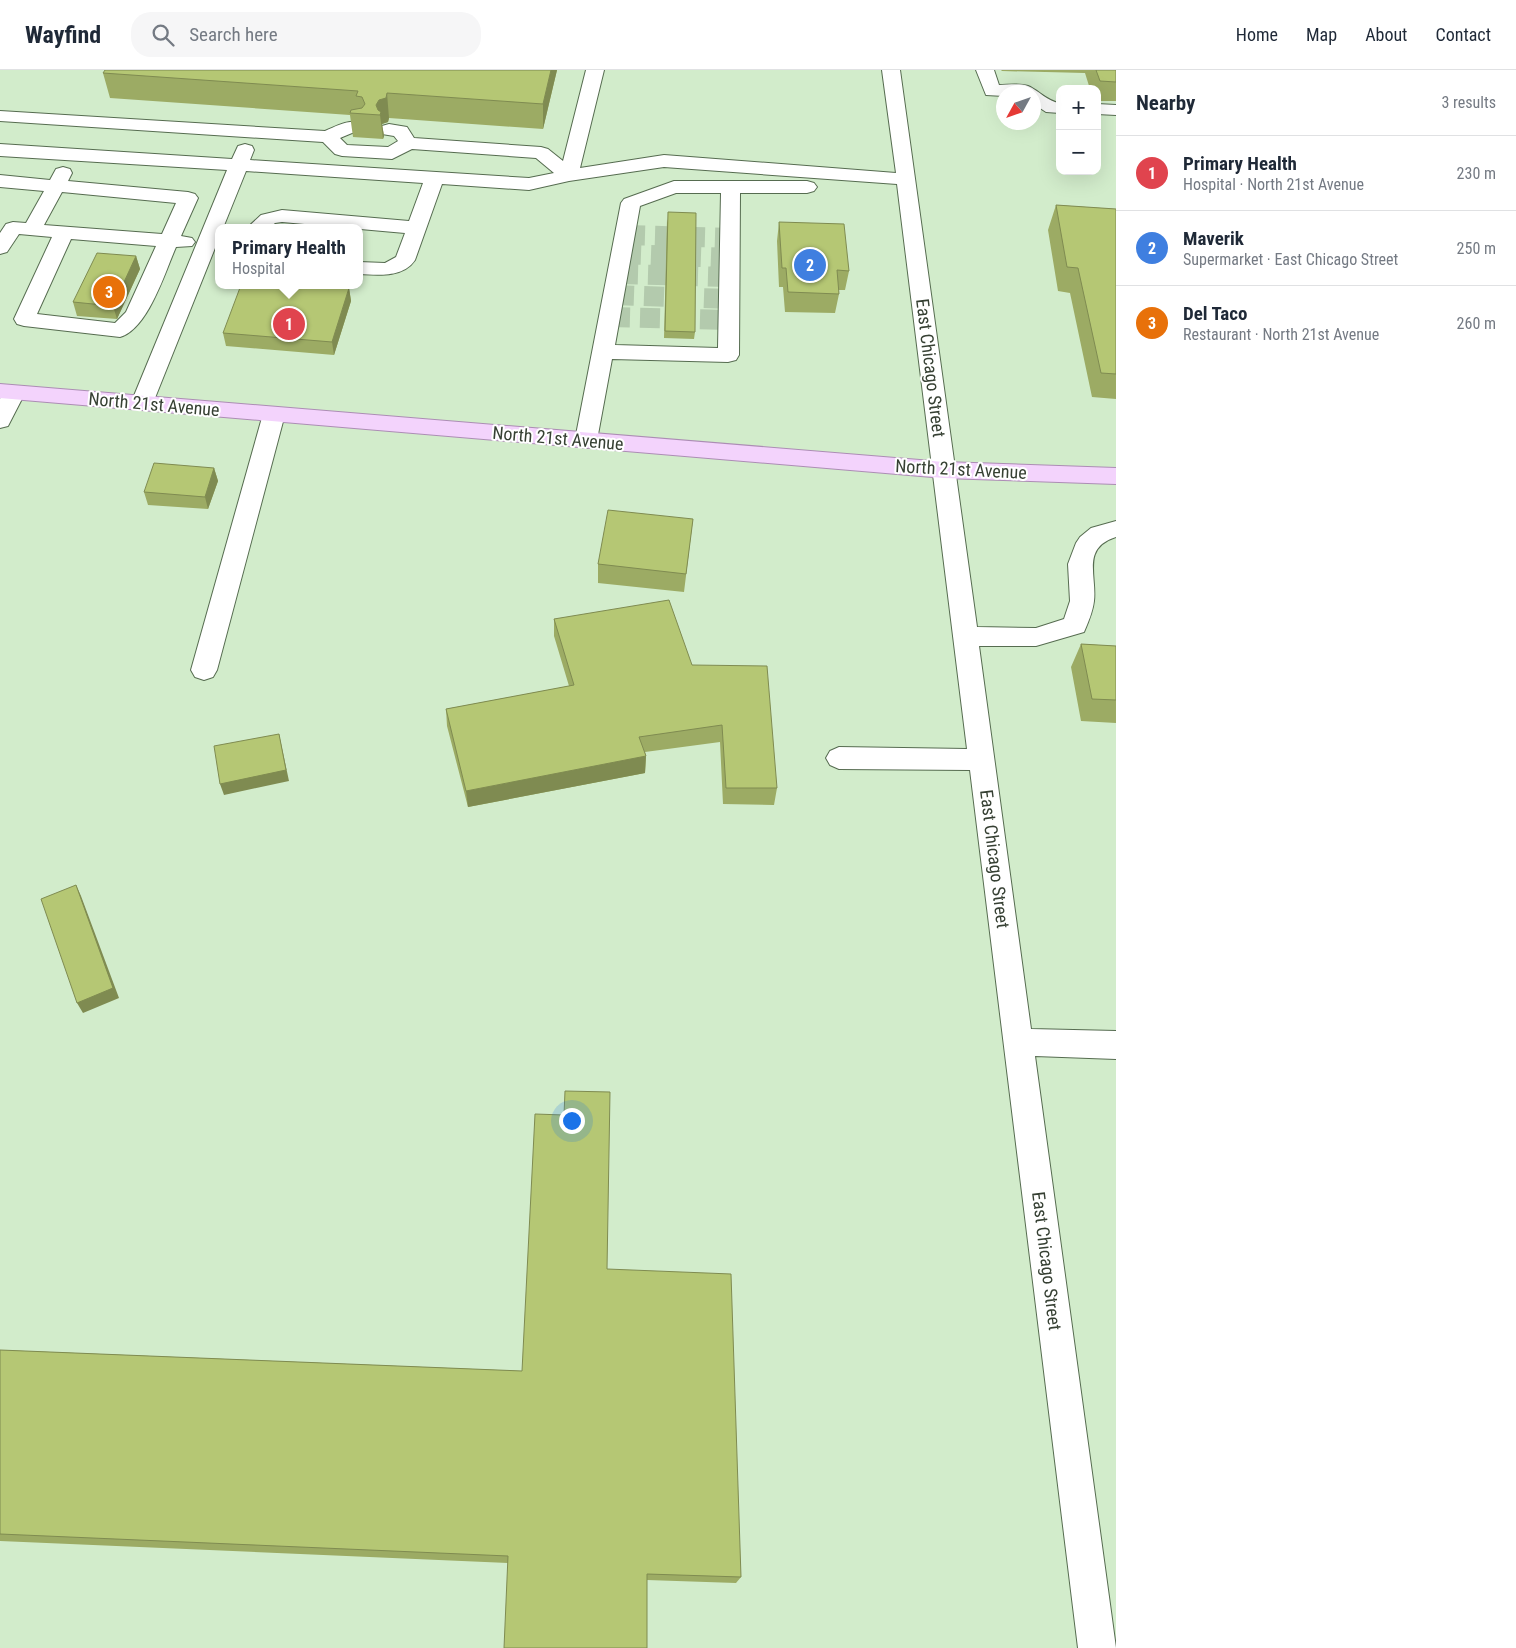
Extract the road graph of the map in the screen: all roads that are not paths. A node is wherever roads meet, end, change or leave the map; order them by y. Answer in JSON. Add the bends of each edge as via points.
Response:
{"nodes":[{"id":1,"x":595,"y":70,"type":"edge"},
{"id":2,"x":890,"y":70,"type":"edge"},
{"id":3,"x":985,"y":70,"type":"edge"},
{"id":4,"x":996,"y":91,"type":"edge"},
{"id":5,"x":1041,"y":101,"type":"edge"},
{"id":6,"x":1056,"y":108,"type":"edge"},
{"id":7,"x":1101,"y":109,"type":"edge"},
{"id":8,"x":1116,"y":110,"type":"edge"},
{"id":9,"x":0,"y":116,"type":"edge"},
{"id":10,"x":357,"y":127,"type":"edge"},
{"id":11,"x":389,"y":130,"type":"dead end"},
{"id":12,"x":251,"y":134,"type":"junction"},
{"id":13,"x":328,"y":137,"type":"junction"},
{"id":14,"x":408,"y":143,"type":"junction"},
{"id":15,"x":0,"y":150,"type":"edge"},
{"id":16,"x":71,"y":155,"type":"junction"},
{"id":17,"x":238,"y":166,"type":"junction"},
{"id":18,"x":569,"y":175,"type":"junction"},
{"id":19,"x":857,"y":175,"type":"junction"},
{"id":20,"x":434,"y":179,"type":"junction"},
{"id":21,"x":906,"y":179,"type":"junction"},
{"id":22,"x":0,"y":181,"type":"edge"},
{"id":23,"x":57,"y":187,"type":"junction"},
{"id":24,"x":731,"y":187,"type":"junction"},
{"id":25,"x":218,"y":224,"type":"edge"},
{"id":26,"x":262,"y":224,"type":"edge"},
{"id":27,"x":417,"y":228,"type":"junction"},
{"id":28,"x":32,"y":230,"type":"junction"},
{"id":29,"x":64,"y":232,"type":"junction"},
{"id":30,"x":215,"y":233,"type":"edge"},
{"id":31,"x":169,"y":241,"type":"junction"},
{"id":32,"x":0,"y":248,"type":"edge"},
{"id":33,"x":208,"y":254,"type":"edge"},
{"id":34,"x":363,"y":268,"type":"edge"},
{"id":35,"x":603,"y":352,"type":"junction"},
{"id":36,"x":7,"y":392,"type":"edge"},
{"id":37,"x":142,"y":403,"type":"junction"},
{"id":38,"x":274,"y":414,"type":"junction"},
{"id":39,"x":0,"y":421,"type":"edge"},
{"id":40,"x":586,"y":440,"type":"junction"},
{"id":41,"x":944,"y":470,"type":"junction"},
{"id":42,"x":1116,"y":476,"type":"edge"},
{"id":43,"x":1116,"y":529,"type":"edge"},
{"id":44,"x":966,"y":636,"type":"junction"},
{"id":45,"x":204,"y":670,"type":"dead end"},
{"id":46,"x":839,"y":758,"type":"dead end"},
{"id":47,"x":982,"y":760,"type":"junction"},
{"id":48,"x":1019,"y":1042,"type":"junction"},
{"id":49,"x":1116,"y":1045,"type":"edge"},
{"id":50,"x":1097,"y":1648,"type":"edge"}],
"edges":[{"from":1,"to":18,"type":"street"},
{"from":2,"to":21,"type":"street","name":"East Chicago Street"},
{"from":3,"to":4,"type":"street","via":[[992,91]]},
{"from":5,"to":6,"type":"street"},
{"from":7,"to":8,"type":"street"},
{"from":9,"to":12,"type":"street"},
{"from":10,"to":13,"type":"street","via":[[348,127]]},
{"from":11,"to":14,"type":"street","via":[[400,130]]},
{"from":12,"to":13,"type":"street"},
{"from":12,"to":17,"type":"street"},
{"from":13,"to":14,"type":"street","via":[[342,150],[392,153]]},
{"from":14,"to":18,"type":"street","via":[[542,153]]},
{"from":15,"to":16,"type":"street"},
{"from":16,"to":17,"type":"street"},
{"from":16,"to":23,"type":"street"},
{"from":17,"to":20,"type":"street"},
{"from":17,"to":25,"type":"street"},
{"from":18,"to":19,"type":"street","via":[[664,160]]},
{"from":18,"to":20,"type":"street","via":[[529,184]]},
{"from":19,"to":21,"type":"street"},
{"from":19,"to":24,"type":"street","via":[[803,188]]},
{"from":20,"to":27,"type":"street"},
{"from":21,"to":41,"type":"street","name":"East Chicago Street"},
{"from":22,"to":23,"type":"street"},
{"from":23,"to":28,"type":"street"},
{"from":23,"to":31,"type":"street","via":[[188,198]]},
{"from":24,"to":35,"type":"street","via":[[674,186],[631,202]]},
{"from":24,"to":35,"type":"street","via":[[728,355]]},
{"from":26,"to":27,"type":"street","via":[[282,216]]},
{"from":27,"to":34,"type":"street","via":[[405,260],[389,269]]},
{"from":28,"to":29,"type":"street"},
{"from":28,"to":32,"type":"street","via":[[12,228]]},
{"from":29,"to":31,"type":"street"},
{"from":29,"to":31,"type":"street","via":[[24,319],[120,330],[134,315]]},
{"from":30,"to":33,"type":"street"},
{"from":31,"to":33,"type":"street"},
{"from":33,"to":37,"type":"street"},
{"from":35,"to":40,"type":"street"},
{"from":36,"to":37,"type":"main road","name":"North 21st Avenue"},
{"from":36,"to":39,"type":"street"},
{"from":37,"to":38,"type":"main road","name":"North 21st Avenue"},
{"from":38,"to":40,"type":"main road","name":"North 21st Avenue"},
{"from":38,"to":45,"type":"street"},
{"from":40,"to":41,"type":"main road","name":"North 21st Avenue"},
{"from":41,"to":42,"type":"main road","name":"North 21st Avenue"},
{"from":41,"to":44,"type":"street","name":"East Chicago Street"},
{"from":43,"to":44,"type":"street","via":[[1098,534],[1088,542],[1080,564],[1082,601],[1075,625],[1036,637]]},
{"from":44,"to":47,"type":"street","name":"East Chicago Street"},
{"from":46,"to":47,"type":"street"},
{"from":47,"to":48,"type":"street","name":"East Chicago Street"},
{"from":48,"to":49,"type":"street"},
{"from":48,"to":50,"type":"street","name":"East Chicago Street"}]}
